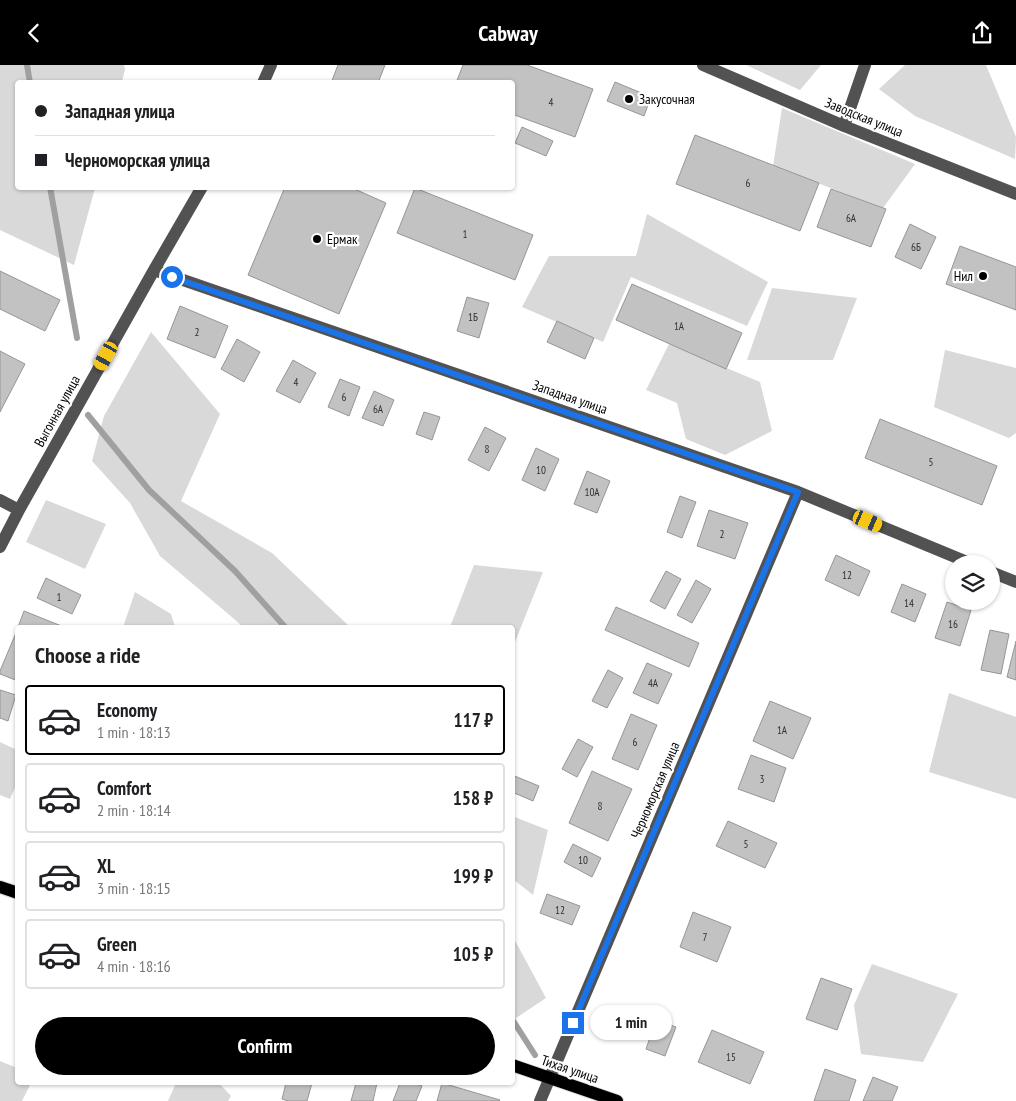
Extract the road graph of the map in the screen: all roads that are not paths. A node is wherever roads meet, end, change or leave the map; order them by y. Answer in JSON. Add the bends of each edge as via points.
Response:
{"nodes":[{"id":1,"x":271,"y":65,"type":"edge"},
{"id":2,"x":703,"y":65,"type":"edge"},
{"id":3,"x":865,"y":65,"type":"edge"},
{"id":4,"x":264,"y":80,"type":"edge"},
{"id":5,"x":844,"y":125,"type":"junction"},
{"id":6,"x":200,"y":190,"type":"edge"},
{"id":7,"x":1016,"y":194,"type":"edge"},
{"id":8,"x":154,"y":270,"type":"junction"},
{"id":9,"x":798,"y":492,"type":"junction"},
{"id":10,"x":0,"y":500,"type":"edge"},
{"id":11,"x":19,"y":510,"type":"junction"},
{"id":12,"x":0,"y":547,"type":"edge"},
{"id":13,"x":950,"y":555,"type":"edge"},
{"id":14,"x":1000,"y":576,"type":"edge"},
{"id":15,"x":1016,"y":582,"type":"edge"},
{"id":16,"x":0,"y":887,"type":"edge"},
{"id":17,"x":15,"y":892,"type":"edge"},
{"id":18,"x":515,"y":1066,"type":"edge"},
{"id":19,"x":550,"y":1078,"type":"junction"},
{"id":20,"x":540,"y":1101,"type":"edge"},
{"id":21,"x":617,"y":1101,"type":"edge"}],
"edges":[{"from":1,"to":4,"type":"street"},
{"from":2,"to":5,"type":"street","name":"Заводская улица"},
{"from":3,"to":5,"type":"street"},
{"from":5,"to":7,"type":"street","name":"Заводская улица"},
{"from":6,"to":8,"type":"street","name":"Выгонная улица"},
{"from":8,"to":9,"type":"street","name":"Западная улица"},
{"from":8,"to":11,"type":"street","name":"Выгонная улица"},
{"from":9,"to":13,"type":"street","name":"Западная улица"},
{"from":9,"to":19,"type":"street","name":"Черноморская улица"},
{"from":10,"to":11,"type":"street"},
{"from":11,"to":12,"type":"street","name":"Выгонная улица"},
{"from":14,"to":15,"type":"street"},
{"from":16,"to":17,"type":"main road"},
{"from":18,"to":19,"type":"main road","name":"Тихая улица"},
{"from":19,"to":20,"type":"street","name":"Черноморская улица"},
{"from":19,"to":21,"type":"main road","name":"Тихая улица"}]}
